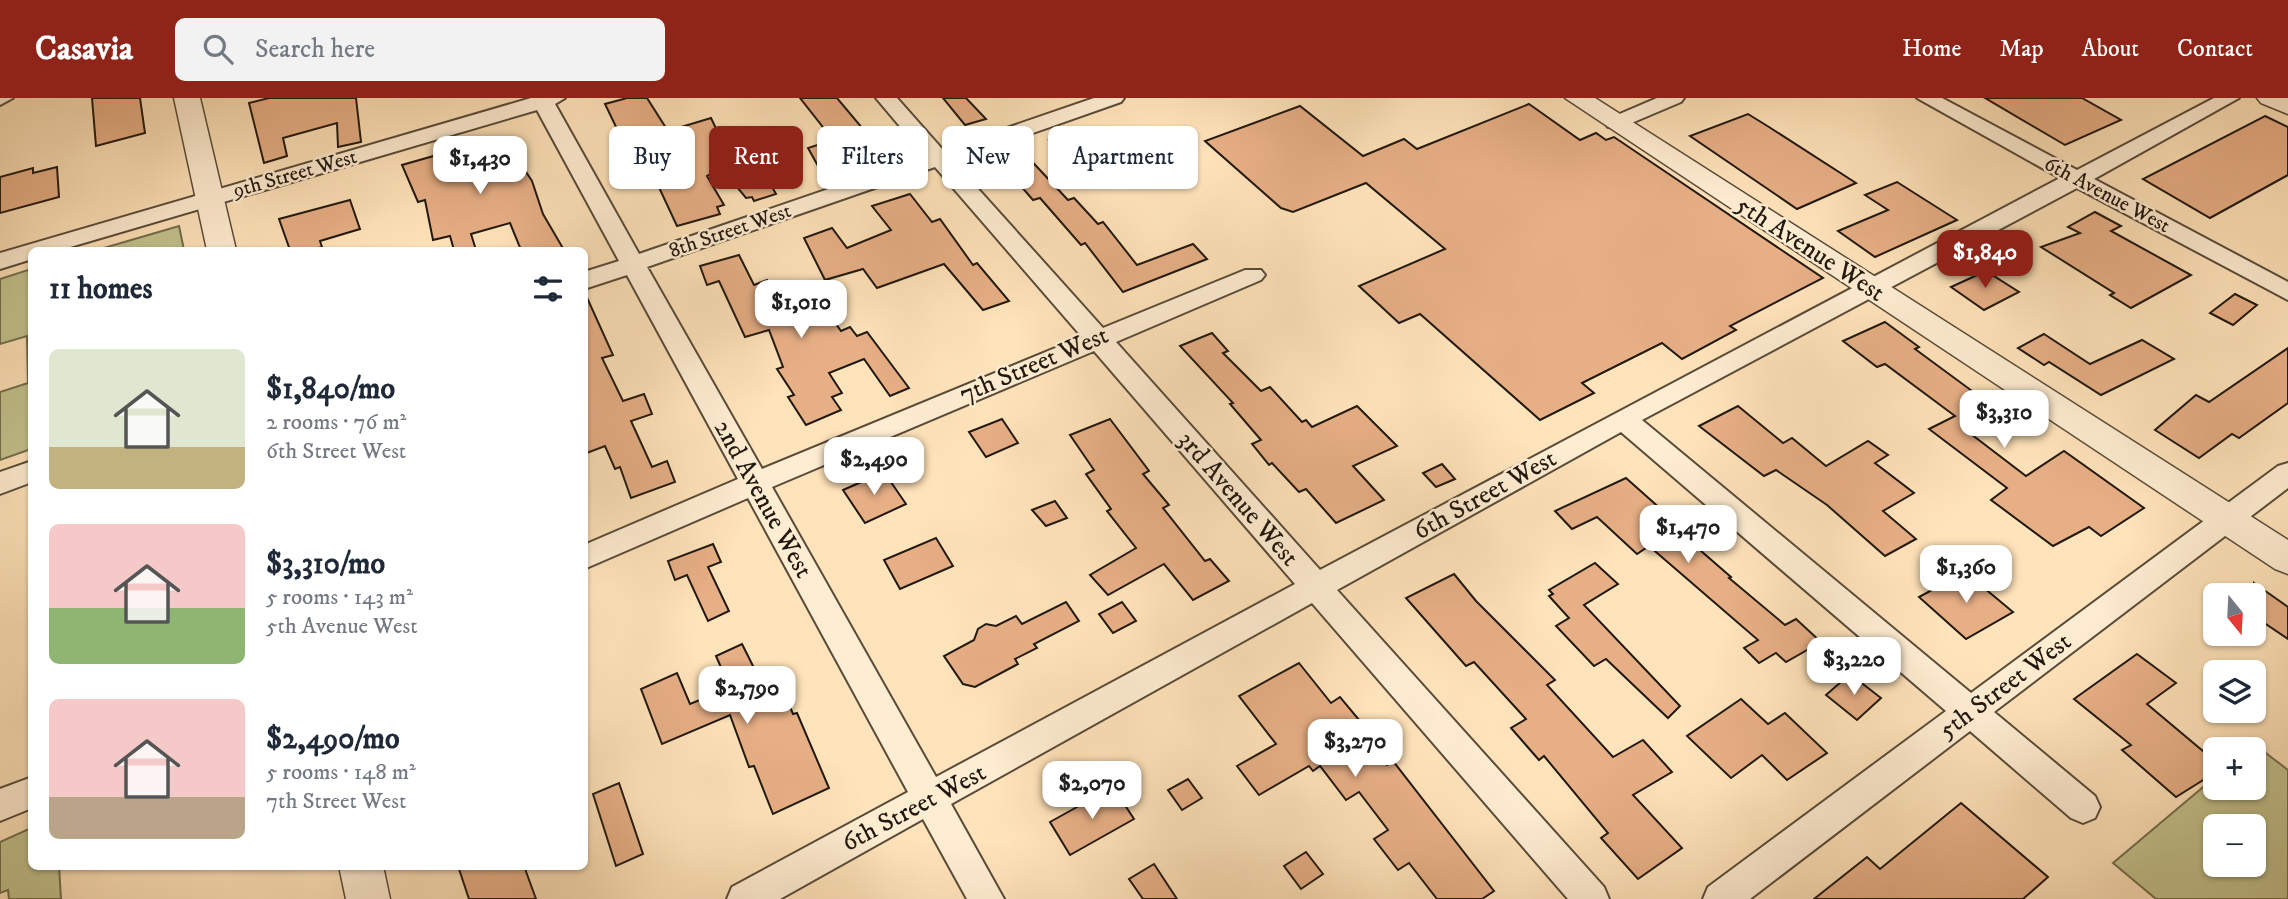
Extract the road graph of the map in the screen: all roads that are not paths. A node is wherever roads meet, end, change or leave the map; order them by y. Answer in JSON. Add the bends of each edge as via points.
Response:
{"nodes":[{"id":1,"x":187,"y":98,"type":"edge"},
{"id":2,"x":886,"y":98,"type":"edge"},
{"id":3,"x":1114,"y":98,"type":"edge"},
{"id":4,"x":1578,"y":98,"type":"edge"},
{"id":5,"x":1674,"y":98,"type":"edge"},
{"id":6,"x":1927,"y":98,"type":"edge"},
{"id":7,"x":2229,"y":98,"type":"edge"},
{"id":8,"x":2270,"y":98,"type":"edge"},
{"id":9,"x":547,"y":99,"type":"edge"},
{"id":10,"x":2288,"y":106,"type":"edge"},
{"id":11,"x":1615,"y":122,"type":"junction"},
{"id":12,"x":939,"y":159,"type":"junction"},
{"id":13,"x":2078,"y":180,"type":"junction"},
{"id":14,"x":210,"y":199,"type":"junction"},
{"id":15,"x":126,"y":224,"type":"junction"},
{"id":16,"x":47,"y":247,"type":"edge"},
{"id":17,"x":106,"y":247,"type":"edge"},
{"id":18,"x":221,"y":247,"type":"edge"},
{"id":19,"x":28,"y":253,"type":"edge"},
{"id":20,"x":0,"y":261,"type":"edge"},
{"id":21,"x":634,"y":264,"type":"junction"},
{"id":22,"x":1253,"y":275,"type":"dead end"},
{"id":23,"x":588,"y":280,"type":"edge"},
{"id":24,"x":1870,"y":287,"type":"junction"},
{"id":25,"x":2288,"y":292,"type":"edge"},
{"id":26,"x":1098,"y":339,"type":"junction"},
{"id":27,"x":1623,"y":419,"type":"junction"},
{"id":28,"x":2288,"y":472,"type":"edge"},
{"id":29,"x":28,"y":473,"type":"edge"},
{"id":30,"x":0,"y":483,"type":"edge"},
{"id":31,"x":755,"y":483,"type":"junction"},
{"id":32,"x":2225,"y":519,"type":"junction"},
{"id":33,"x":588,"y":556,"type":"edge"},
{"id":34,"x":2288,"y":559,"type":"edge"},
{"id":35,"x":1315,"y":587,"type":"junction"},
{"id":36,"x":1972,"y":712,"type":"junction"},
{"id":37,"x":28,"y":794,"type":"edge"},
{"id":38,"x":930,"y":799,"type":"junction"},
{"id":39,"x":0,"y":805,"type":"edge"},
{"id":40,"x":2083,"y":807,"type":"dead end"},
{"id":41,"x":362,"y":870,"type":"edge"},
{"id":42,"x":368,"y":899,"type":"edge"},
{"id":43,"x":745,"y":899,"type":"edge"},
{"id":44,"x":986,"y":899,"type":"edge"},
{"id":45,"x":1591,"y":899,"type":"edge"},
{"id":46,"x":1721,"y":899,"type":"edge"}],
"edges":[{"from":1,"to":14,"type":"street"},
{"from":2,"to":12,"type":"street","name":"3rd Avenue West"},
{"from":3,"to":12,"type":"street","name":"8th Street West"},
{"from":4,"to":11,"type":"street","name":"5th Avenue West"},
{"from":5,"to":11,"type":"street"},
{"from":6,"to":13,"type":"street","name":"6th Avenue West"},
{"from":7,"to":13,"type":"street","name":"6th Street West"},
{"from":8,"to":10,"type":"street"},
{"from":9,"to":14,"type":"street","name":"9th Street West"},
{"from":9,"to":21,"type":"street","name":"2nd Avenue West"},
{"from":11,"to":24,"type":"street","name":"5th Avenue West"},
{"from":12,"to":21,"type":"street","name":"8th Street West"},
{"from":12,"to":26,"type":"street","name":"3rd Avenue West"},
{"from":13,"to":24,"type":"street","name":"6th Street West"},
{"from":13,"to":25,"type":"street","name":"6th Avenue West"},
{"from":14,"to":15,"type":"street","name":"9th Street West"},
{"from":14,"to":18,"type":"street"},
{"from":15,"to":16,"type":"street","name":"9th Street West"},
{"from":15,"to":17,"type":"street"},
{"from":19,"to":20,"type":"street","name":"9th Street West"},
{"from":21,"to":23,"type":"street","name":"8th Street West"},
{"from":21,"to":31,"type":"street","name":"2nd Avenue West"},
{"from":22,"to":26,"type":"street","name":"7th Street West"},
{"from":24,"to":27,"type":"street","name":"6th Street West"},
{"from":24,"to":32,"type":"street","name":"5th Avenue West"},
{"from":26,"to":31,"type":"street","name":"7th Street West"},
{"from":26,"to":35,"type":"street","name":"3rd Avenue West"},
{"from":27,"to":35,"type":"street","name":"6th Street West"},
{"from":27,"to":36,"type":"street"},
{"from":28,"to":32,"type":"street","name":"5th Street West"},
{"from":29,"to":30,"type":"street"},
{"from":31,"to":33,"type":"street","name":"7th Street West"},
{"from":31,"to":38,"type":"street","name":"2nd Avenue West"},
{"from":32,"to":34,"type":"street","name":"5th Avenue West"},
{"from":32,"to":36,"type":"street","name":"5th Street West"},
{"from":35,"to":38,"type":"street","name":"6th Street West"},
{"from":35,"to":45,"type":"street","name":"3rd Avenue West"},
{"from":36,"to":40,"type":"street"},
{"from":36,"to":46,"type":"street","name":"5th Street West"},
{"from":37,"to":39,"type":"street"},
{"from":38,"to":43,"type":"street","name":"6th Street West"},
{"from":38,"to":44,"type":"street","name":"2nd Avenue West"},
{"from":41,"to":42,"type":"street"}]}
